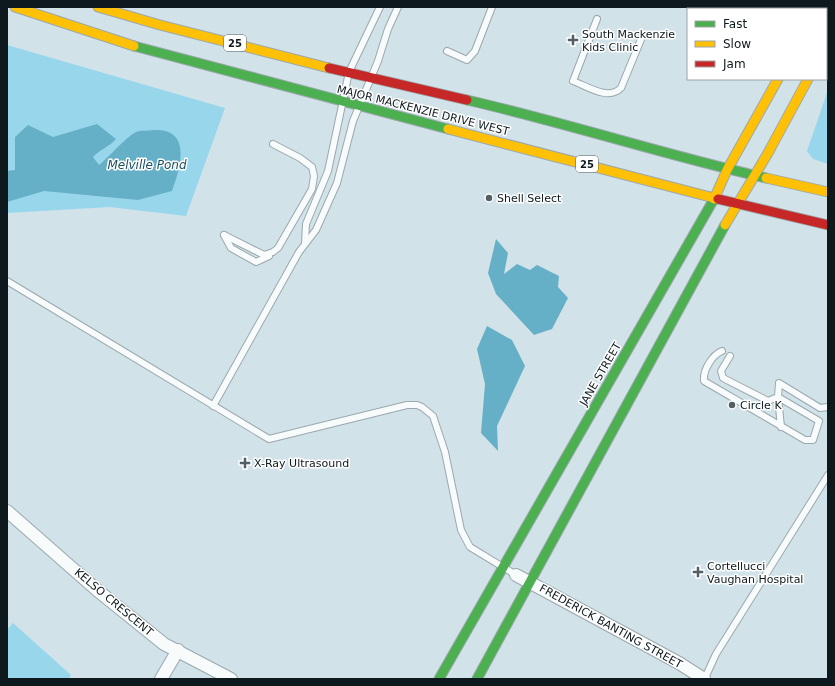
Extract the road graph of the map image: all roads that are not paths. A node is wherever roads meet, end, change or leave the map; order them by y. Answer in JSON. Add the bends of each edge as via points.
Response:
{"nodes":[{"id":1,"x":15,"y":7,"type":"edge"},
{"id":2,"x":98,"y":7,"type":"edge"},
{"id":3,"x":380,"y":7,"type":"edge"},
{"id":4,"x":398,"y":7,"type":"edge"},
{"id":5,"x":492,"y":7,"type":"edge"},
{"id":6,"x":597,"y":19,"type":"dead end"},
{"id":7,"x":642,"y":37,"type":"dead end"},
{"id":8,"x":447,"y":51,"type":"dead end"},
{"id":9,"x":349,"y":72,"type":"junction"},
{"id":10,"x":370,"y":78,"type":"junction"},
{"id":11,"x":777,"y":80,"type":"edge"},
{"id":12,"x":807,"y":80,"type":"edge"},
{"id":13,"x":343,"y":101,"type":"junction"},
{"id":14,"x":359,"y":106,"type":"junction"},
{"id":15,"x":273,"y":144,"type":"dead end"},
{"id":16,"x":728,"y":170,"type":"junction"},
{"id":17,"x":755,"y":174,"type":"junction"},
{"id":18,"x":828,"y":192,"type":"edge"},
{"id":19,"x":714,"y":198,"type":"junction"},
{"id":20,"x":737,"y":203,"type":"junction"},
{"id":21,"x":828,"y":225,"type":"edge"},
{"id":22,"x":305,"y":243,"type":"junction"},
{"id":23,"x":273,"y":252,"type":"junction"},
{"id":24,"x":7,"y":281,"type":"edge"},
{"id":25,"x":722,"y":351,"type":"dead end"},
{"id":26,"x":730,"y":356,"type":"dead end"},
{"id":27,"x":778,"y":397,"type":"junction"},
{"id":28,"x":213,"y":406,"type":"junction"},
{"id":29,"x":828,"y":408,"type":"edge"},
{"id":30,"x":782,"y":426,"type":"junction"},
{"id":31,"x":828,"y":475,"type":"edge"},
{"id":32,"x":7,"y":511,"type":"edge"},
{"id":33,"x":503,"y":566,"type":"junction"},
{"id":34,"x":516,"y":575,"type":"joint"},
{"id":35,"x":530,"y":583,"type":"junction"},
{"id":36,"x":178,"y":650,"type":"junction"},
{"id":37,"x":161,"y":679,"type":"edge"},
{"id":38,"x":231,"y":679,"type":"edge"},
{"id":39,"x":439,"y":679,"type":"edge"},
{"id":40,"x":478,"y":679,"type":"edge"},
{"id":41,"x":705,"y":679,"type":"edge"}],
"edges":[{"from":1,"to":13,"type":"main road","name":"MAJOR MACKENZIE DRIVE WEST","number":"25","via":[[146,50]]},
{"from":2,"to":9,"type":"main road","name":"MAJOR MACKENZIE DRIVE WEST","number":"25"},
{"from":3,"to":9,"type":"lane"},
{"from":4,"to":10,"type":"lane"},
{"from":5,"to":8,"type":"lane","via":[[475,52],[467,60]]},
{"from":6,"to":7,"type":"lane","via":[[573,81],[608,95],[615,94],[621,88]]},
{"from":9,"to":10,"type":"main road","name":"MAJOR MACKENZIE DRIVE WEST","number":"25"},
{"from":9,"to":13,"type":"lane"},
{"from":10,"to":14,"type":"lane"},
{"from":10,"to":16,"type":"main road","name":"MAJOR MACKENZIE DRIVE WEST","number":"25","via":[[515,111]]},
{"from":11,"to":16,"type":"main road","name":"JANE STREET"},
{"from":12,"to":17,"type":"main road"},
{"from":13,"to":14,"type":"main road","name":"MAJOR MACKENZIE DRIVE WEST","number":"25"},
{"from":13,"to":22,"type":"lane","via":[[328,171],[306,224]]},
{"from":14,"to":19,"type":"main road","name":"MAJOR MACKENZIE DRIVE WEST","number":"25"},
{"from":14,"to":22,"type":"lane","via":[[350,130],[337,183],[316,230]]},
{"from":15,"to":23,"type":"lane","via":[[312,167],[314,176],[312,189],[293,224]]},
{"from":16,"to":17,"type":"main road","name":"MAJOR MACKENZIE DRIVE WEST","number":"25"},
{"from":16,"to":19,"type":"main road","name":"JANE STREET"},
{"from":17,"to":18,"type":"main road","name":"MAJOR MACKENZIE DRIVE WEST","number":"25"},
{"from":17,"to":20,"type":"main road"},
{"from":19,"to":20,"type":"main road","name":"MAJOR MACKENZIE DRIVE WEST","number":"25"},
{"from":19,"to":33,"type":"main road","name":"JANE STREET"},
{"from":20,"to":21,"type":"main road","name":"MAJOR MACKENZIE DRIVE WEST","number":"25"},
{"from":20,"to":35,"type":"main road"},
{"from":22,"to":28,"type":"lane"},
{"from":23,"to":23,"type":"lane","via":[[264,255],[224,235],[231,248],[256,262],[268,258]]},
{"from":24,"to":28,"type":"lane"},
{"from":25,"to":30,"type":"lane","via":[[715,354],[703,376],[704,381]]},
{"from":26,"to":27,"type":"lane","via":[[721,371],[723,378],[768,401]]},
{"from":27,"to":29,"type":"lane","via":[[779,383],[820,408]]},
{"from":27,"to":30,"type":"lane"},
{"from":27,"to":30,"type":"lane","via":[[819,421],[813,440],[805,440]]},
{"from":28,"to":33,"type":"lane","via":[[269,439],[407,405],[422,407],[433,416],[444,452],[461,530],[470,547]]},
{"from":31,"to":41,"type":"lane","via":[[716,654]]},
{"from":32,"to":36,"type":"street","name":"KELSO CRESCENT","via":[[164,644]]},
{"from":33,"to":34,"type":"lane"},
{"from":33,"to":39,"type":"main road","name":"JANE STREET"},
{"from":34,"to":35,"type":"street","name":"FREDERICK BANTING STREET"},
{"from":35,"to":40,"type":"main road"},
{"from":35,"to":41,"type":"street","name":"FREDERICK BANTING STREET"},
{"from":36,"to":37,"type":"street"},
{"from":36,"to":38,"type":"street","name":"KELSO CRESCENT"}]}
